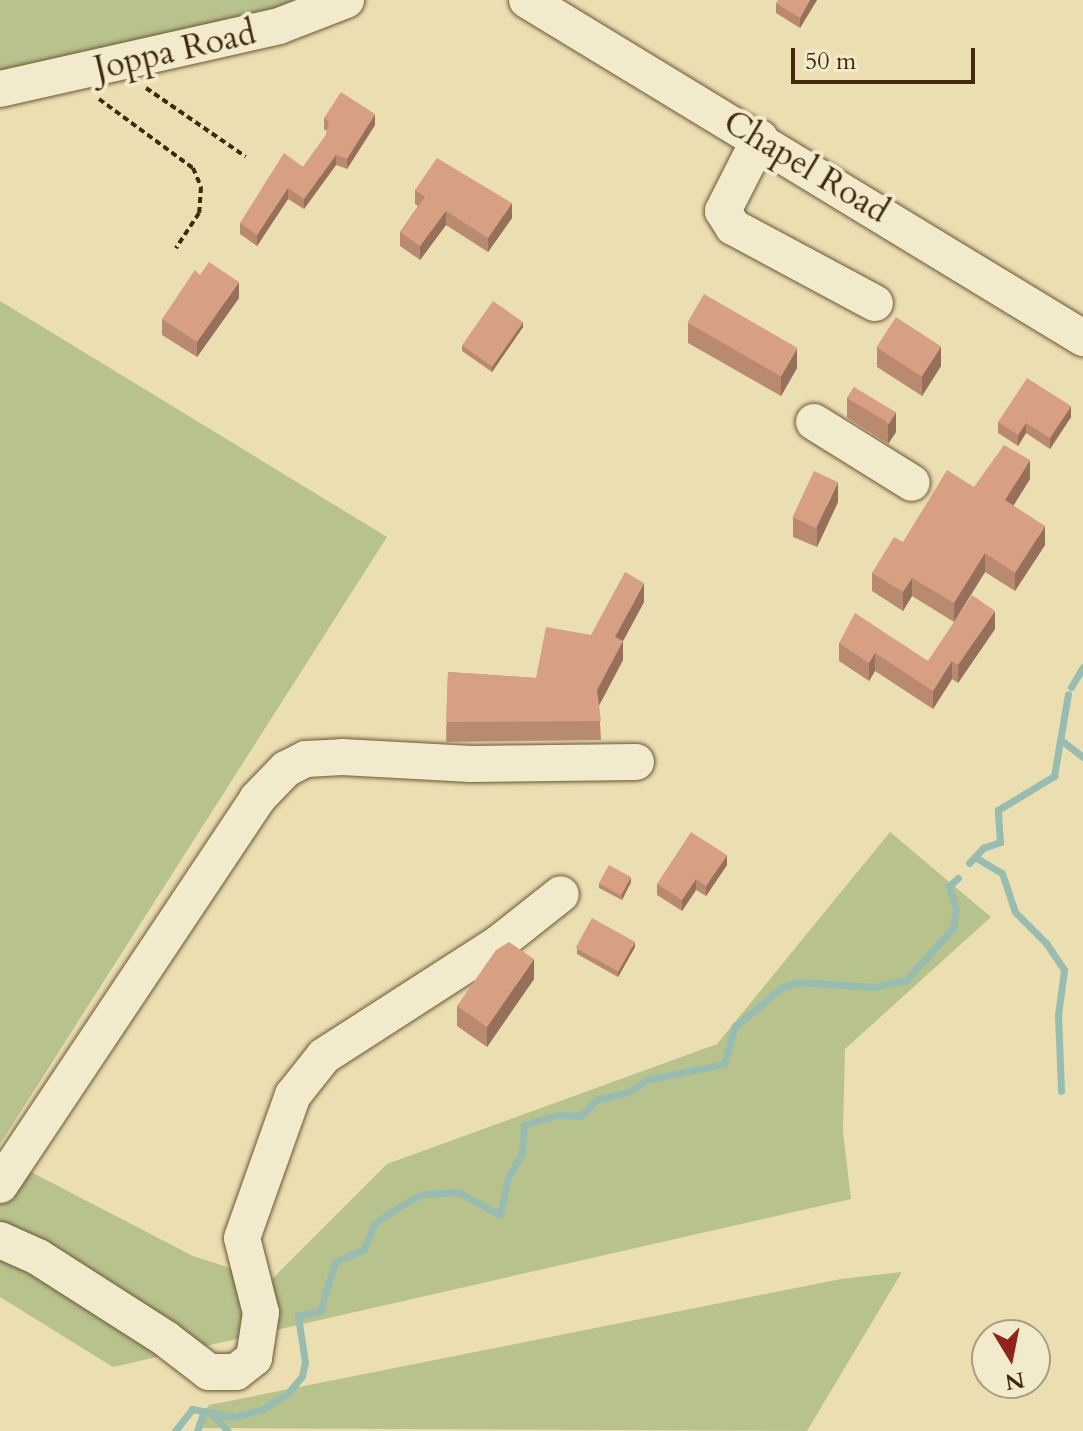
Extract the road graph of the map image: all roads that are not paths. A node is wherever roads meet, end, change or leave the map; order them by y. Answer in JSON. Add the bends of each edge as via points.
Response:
{"nodes":[{"id":1,"x":346,"y":0,"type":"edge"},
{"id":2,"x":527,"y":0,"type":"edge"},
{"id":3,"x":0,"y":89,"type":"edge"},
{"id":4,"x":760,"y":138,"type":"junction"},
{"id":5,"x":875,"y":303,"type":"dead end"},
{"id":6,"x":1083,"y":338,"type":"edge"},
{"id":7,"x":814,"y":422,"type":"dead end"},
{"id":8,"x":912,"y":483,"type":"dead end"},
{"id":9,"x":636,"y":762,"type":"dead end"},
{"id":10,"x":561,"y":894,"type":"dead end"},
{"id":11,"x":0,"y":1185,"type":"edge"},
{"id":12,"x":0,"y":1240,"type":"edge"}],
"edges":[{"from":1,"to":3,"type":"street","name":"Joppa Road","via":[[279,26]]},
{"from":2,"to":4,"type":"street","name":"Chapel Road"},
{"from":4,"to":5,"type":"street","via":[[723,211],[733,227]]},
{"from":4,"to":6,"type":"street","name":"Chapel Road"},
{"from":7,"to":8,"type":"street"},
{"from":9,"to":11,"type":"street","via":[[471,764],[342,757],[306,759],[286,769],[257,799]]},
{"from":10,"to":12,"type":"street","via":[[498,944],[324,1056],[293,1095],[242,1238],[261,1313],[254,1358],[236,1372],[209,1372],[38,1257]]}]}
